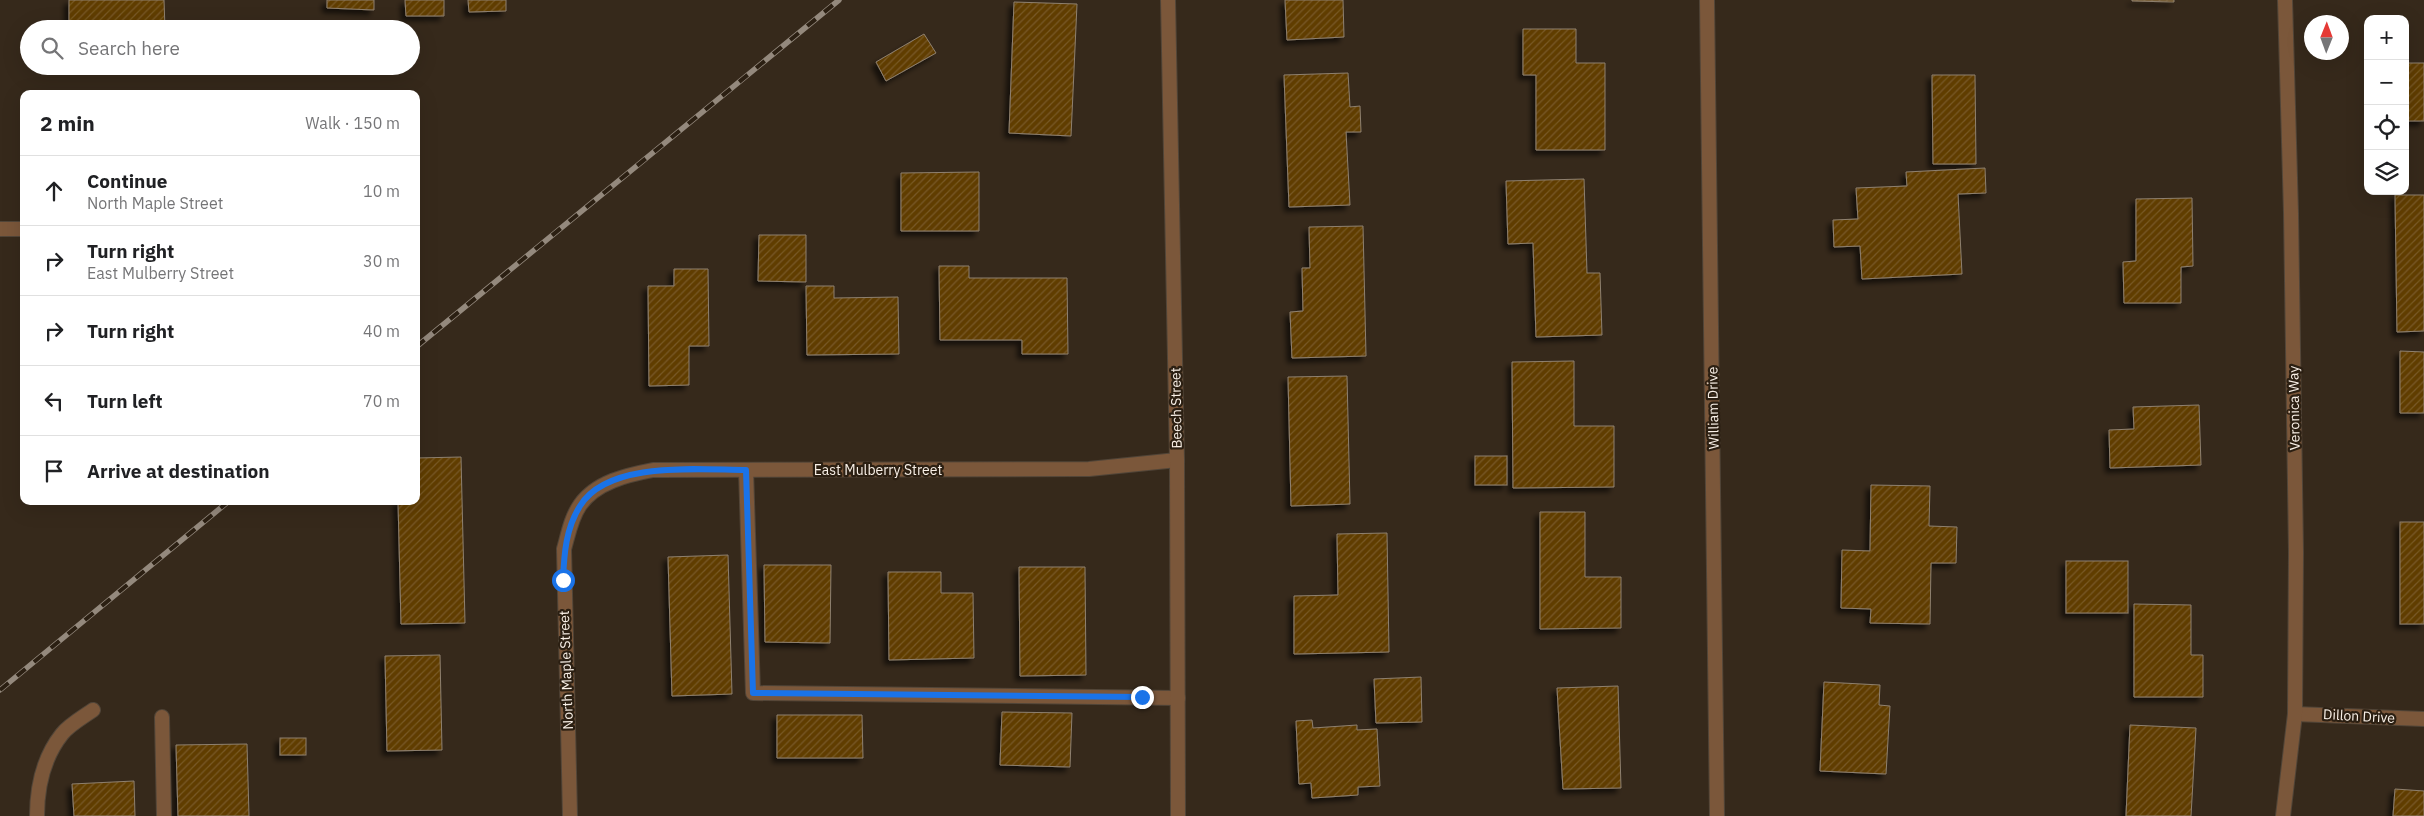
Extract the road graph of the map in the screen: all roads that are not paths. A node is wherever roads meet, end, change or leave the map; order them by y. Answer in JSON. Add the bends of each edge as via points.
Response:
{"nodes":[{"id":1,"x":1168,"y":0,"type":"edge"},
{"id":2,"x":1707,"y":0,"type":"edge"},
{"id":3,"x":2285,"y":0,"type":"edge"},
{"id":4,"x":0,"y":229,"type":"edge"},
{"id":5,"x":20,"y":229,"type":"edge"},
{"id":6,"x":1177,"y":460,"type":"junction"},
{"id":7,"x":746,"y":470,"type":"junction"},
{"id":8,"x":587,"y":499,"type":"joint"},
{"id":9,"x":1178,"y":698,"type":"junction"},
{"id":10,"x":93,"y":710,"type":"dead end"},
{"id":11,"x":2295,"y":714,"type":"junction"},
{"id":12,"x":162,"y":717,"type":"dead end"},
{"id":13,"x":2424,"y":719,"type":"edge"},
{"id":14,"x":37,"y":816,"type":"edge"},
{"id":15,"x":164,"y":816,"type":"edge"},
{"id":16,"x":570,"y":816,"type":"edge"},
{"id":17,"x":1178,"y":816,"type":"edge"},
{"id":18,"x":1717,"y":816,"type":"edge"},
{"id":19,"x":2283,"y":816,"type":"edge"}],
"edges":[{"from":1,"to":6,"type":"street","name":"Beech Street"},
{"from":2,"to":18,"type":"street","name":"William Drive"},
{"from":3,"to":11,"type":"street","name":"Veronica Way","via":[[2296,552]]},
{"from":4,"to":5,"type":"street"},
{"from":6,"to":7,"type":"street","name":"East Mulberry Street","via":[[1089,469]]},
{"from":6,"to":9,"type":"street","name":"Beech Street"},
{"from":7,"to":8,"type":"street","name":"East Mulberry Street","via":[[653,470],[610,482]]},
{"from":7,"to":9,"type":"street","via":[[753,693]]},
{"from":8,"to":16,"type":"street","name":"North Maple Street","via":[[572,523],[564,549]]},
{"from":9,"to":17,"type":"street","name":"Beech Street"},
{"from":10,"to":14,"type":"street","via":[[63,733],[44,763]]},
{"from":11,"to":13,"type":"street","name":"Dillon Drive"},
{"from":11,"to":19,"type":"street","name":"Veronica Way"},
{"from":12,"to":15,"type":"street"}]}
